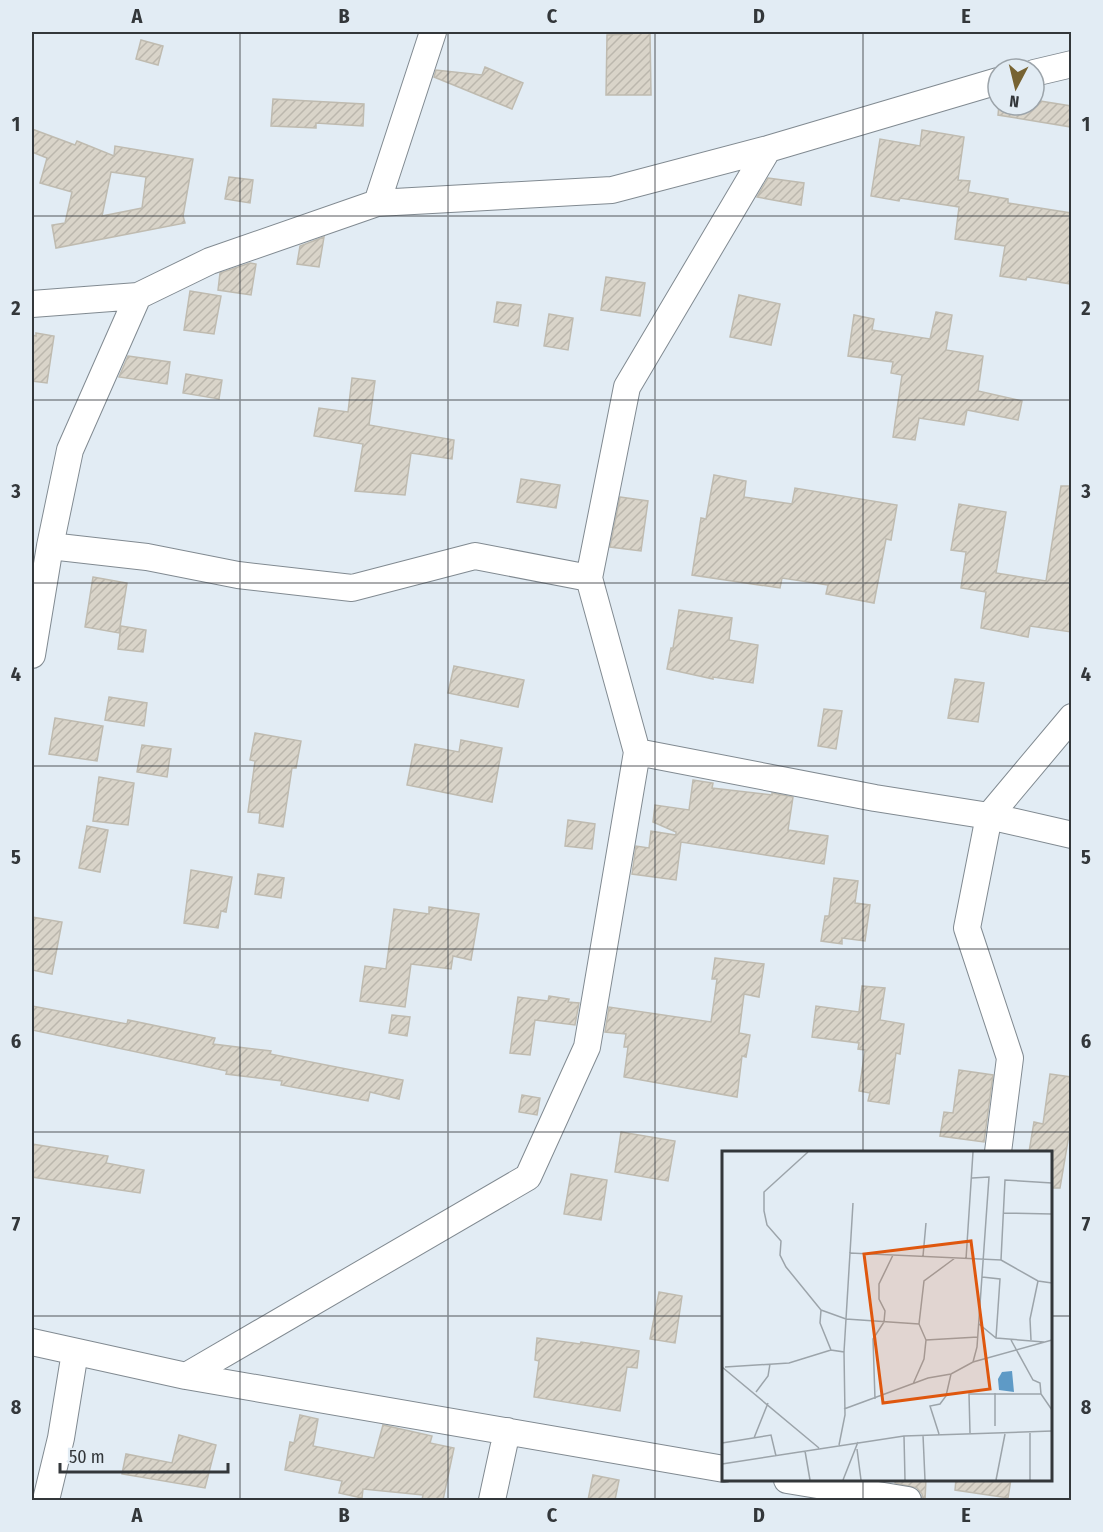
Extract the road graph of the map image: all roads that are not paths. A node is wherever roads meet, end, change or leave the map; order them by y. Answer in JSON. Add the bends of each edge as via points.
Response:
{"nodes":[{"id":1,"x":433,"y":32,"type":"edge"},
{"id":2,"x":1071,"y":64,"type":"edge"},
{"id":3,"x":1046,"y":70,"type":"edge"},
{"id":4,"x":986,"y":85,"type":"edge"},
{"id":5,"x":768,"y":149,"type":"junction"},
{"id":6,"x":377,"y":203,"type":"junction"},
{"id":7,"x":138,"y":296,"type":"junction"},
{"id":8,"x":32,"y":304,"type":"edge"},
{"id":9,"x":50,"y":546,"type":"junction"},
{"id":10,"x":589,"y":578,"type":"junction"},
{"id":11,"x":32,"y":655,"type":"edge"},
{"id":12,"x":1071,"y":717,"type":"edge"},
{"id":13,"x":637,"y":752,"type":"junction"},
{"id":14,"x":989,"y":816,"type":"junction"},
{"id":15,"x":1071,"y":835,"type":"edge"},
{"id":16,"x":998,"y":1151,"type":"edge"},
{"id":17,"x":32,"y":1342,"type":"edge"},
{"id":18,"x":75,"y":1352,"type":"junction"},
{"id":19,"x":186,"y":1376,"type":"junction"},
{"id":20,"x":507,"y":1431,"type":"junction"},
{"id":21,"x":722,"y":1469,"type":"edge"},
{"id":22,"x":820,"y":1482,"type":"edge"},
{"id":23,"x":46,"y":1500,"type":"edge"},
{"id":24,"x":492,"y":1500,"type":"edge"},
{"id":25,"x":909,"y":1500,"type":"edge"}],
"edges":[{"from":1,"to":6,"type":"street"},
{"from":2,"to":3,"type":"street"},
{"from":4,"to":5,"type":"street"},
{"from":5,"to":6,"type":"street","via":[[612,190]]},
{"from":5,"to":10,"type":"street","via":[[627,387]]},
{"from":6,"to":7,"type":"street","via":[[210,261]]},
{"from":7,"to":8,"type":"street"},
{"from":7,"to":9,"type":"street","via":[[70,450]]},
{"from":9,"to":10,"type":"street","via":[[352,588],[475,556]]},
{"from":9,"to":11,"type":"street"},
{"from":10,"to":13,"type":"street"},
{"from":12,"to":14,"type":"street"},
{"from":13,"to":14,"type":"street"},
{"from":13,"to":19,"type":"street","via":[[587,1047],[528,1177]]},
{"from":14,"to":15,"type":"street"},
{"from":14,"to":16,"type":"street","via":[[967,928],[1010,1058]]},
{"from":17,"to":18,"type":"street"},
{"from":18,"to":19,"type":"street"},
{"from":18,"to":23,"type":"street"},
{"from":19,"to":20,"type":"street"},
{"from":20,"to":21,"type":"street"},
{"from":20,"to":24,"type":"street"},
{"from":22,"to":25,"type":"street"}]}
